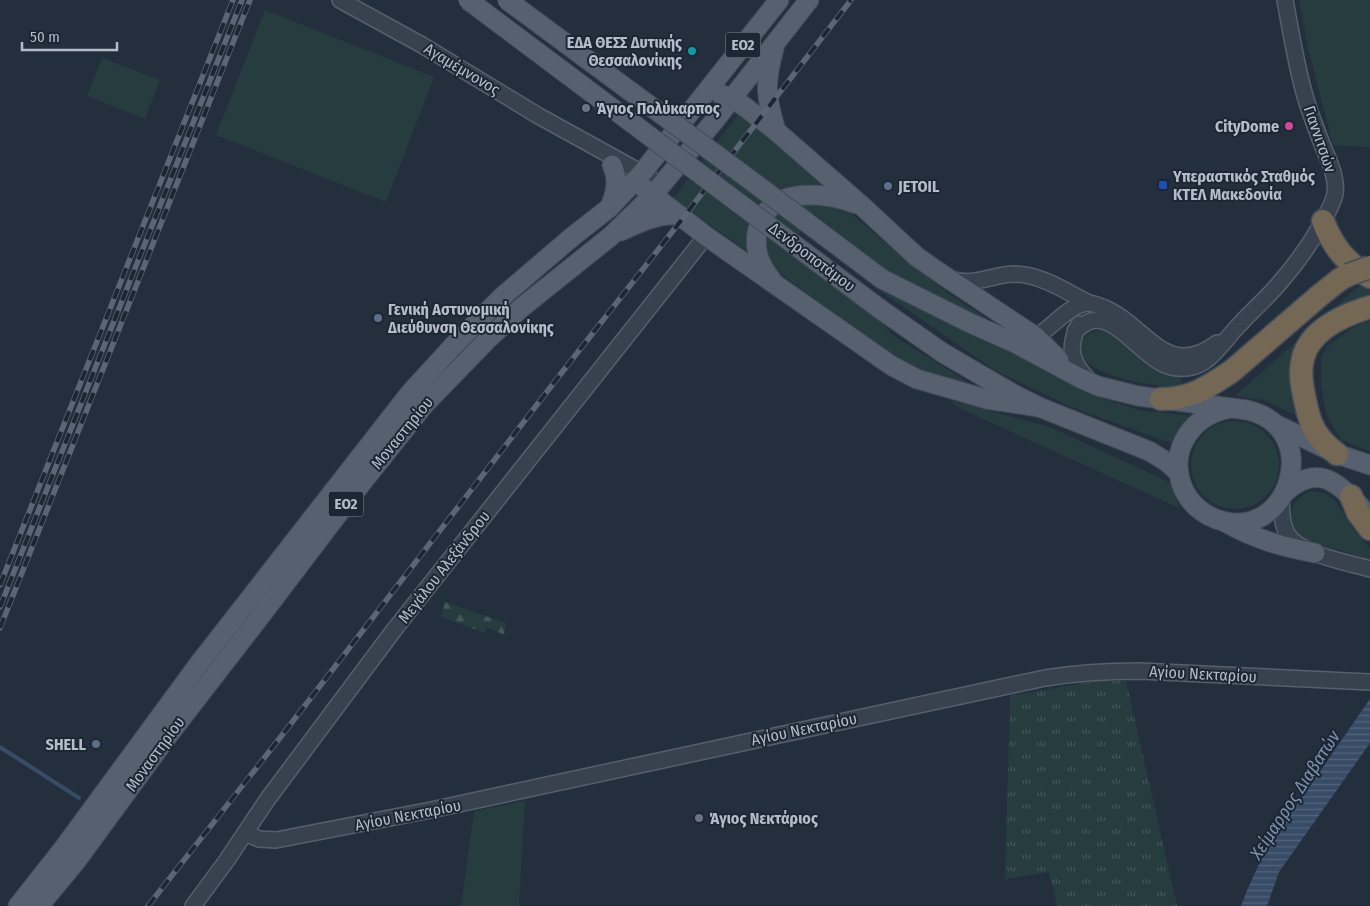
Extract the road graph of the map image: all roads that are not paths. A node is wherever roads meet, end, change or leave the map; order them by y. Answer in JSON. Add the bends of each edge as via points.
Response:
{"nodes":[{"id":1,"x":340,"y":0,"type":"edge"},
{"id":2,"x":468,"y":0,"type":"edge"},
{"id":3,"x":507,"y":0,"type":"edge"},
{"id":4,"x":778,"y":0,"type":"edge"},
{"id":5,"x":809,"y":0,"type":"edge"},
{"id":6,"x":1285,"y":0,"type":"edge"},
{"id":7,"x":776,"y":43,"type":"junction"},
{"id":8,"x":706,"y":90,"type":"junction"},
{"id":9,"x":732,"y":98,"type":"junction"},
{"id":10,"x":776,"y":131,"type":"junction"},
{"id":11,"x":582,"y":140,"type":"junction"},
{"id":12,"x":612,"y":165,"type":"junction"},
{"id":13,"x":639,"y":177,"type":"junction"},
{"id":14,"x":657,"y":191,"type":"junction"},
{"id":15,"x":862,"y":206,"type":"junction"},
{"id":16,"x":610,"y":208,"type":"junction"},
{"id":17,"x":679,"y":216,"type":"junction"},
{"id":18,"x":1323,"y":221,"type":"junction"},
{"id":19,"x":611,"y":236,"type":"junction"},
{"id":20,"x":706,"y":236,"type":"junction"},
{"id":21,"x":1370,"y":266,"type":"edge"},
{"id":22,"x":1359,"y":276,"type":"edge"},
{"id":23,"x":946,"y":277,"type":"junction"},
{"id":24,"x":774,"y":284,"type":"junction"},
{"id":25,"x":1089,"y":303,"type":"junction"},
{"id":26,"x":1370,"y":307,"type":"edge"},
{"id":27,"x":1075,"y":331,"type":"junction"},
{"id":28,"x":1230,"y":333,"type":"junction"},
{"id":29,"x":1036,"y":337,"type":"junction"},
{"id":30,"x":1015,"y":343,"type":"junction"},
{"id":31,"x":1232,"y":371,"type":"junction"},
{"id":32,"x":1072,"y":374,"type":"junction"},
{"id":33,"x":1093,"y":384,"type":"junction"},
{"id":34,"x":1161,"y":399,"type":"junction"},
{"id":35,"x":1039,"y":407,"type":"junction"},
{"id":36,"x":1204,"y":413,"type":"junction"},
{"id":37,"x":1272,"y":422,"type":"junction"},
{"id":38,"x":1337,"y":454,"type":"junction"},
{"id":39,"x":1370,"y":464,"type":"edge"},
{"id":40,"x":1179,"y":474,"type":"junction"},
{"id":41,"x":1283,"y":495,"type":"junction"},
{"id":42,"x":1350,"y":496,"type":"junction"},
{"id":43,"x":1370,"y":516,"type":"edge"},
{"id":44,"x":1222,"y":521,"type":"junction"},
{"id":45,"x":1370,"y":529,"type":"edge"},
{"id":46,"x":1315,"y":553,"type":"junction"},
{"id":47,"x":1370,"y":569,"type":"edge"},
{"id":48,"x":1370,"y":682,"type":"edge"},
{"id":49,"x":245,"y":833,"type":"junction"},
{"id":50,"x":70,"y":855,"type":"junction"},
{"id":51,"x":6,"y":906,"type":"edge"},
{"id":52,"x":18,"y":906,"type":"edge"},
{"id":53,"x":39,"y":906,"type":"edge"},
{"id":54,"x":49,"y":906,"type":"edge"},
{"id":55,"x":193,"y":906,"type":"edge"}],
"edges":[{"from":1,"to":11,"type":"street","name":"Αγαμέμνονος"},
{"from":2,"to":35,"type":"main road","name":"Δενδροποτάμου","bridge":true,"via":[[880,309],[943,353]]},
{"from":3,"to":30,"type":"main road","name":"Δενδροποτάμου","bridge":true,"via":[[882,279]]},
{"from":4,"to":8,"type":"main road","name":"Μοναστηρίου","number":"ΕΟ2"},
{"from":5,"to":7,"type":"main road","name":"Μοναστηρίου","number":"ΕΟ2"},
{"from":6,"to":18,"type":"street","name":"Γιαννιτσών","via":[[1305,97],[1333,176],[1335,196]]},
{"from":7,"to":9,"type":"main road","name":"Μοναστηρίου","number":"ΕΟ2"},
{"from":7,"to":10,"type":"main road","via":[[766,91]]},
{"from":8,"to":9,"type":"main road"},
{"from":8,"to":13,"type":"main road","name":"Μοναστηρίου","number":"ΕΟ2"},
{"from":9,"to":10,"type":"main road"},
{"from":9,"to":14,"type":"main road","name":"Μοναστηρίου","number":"ΕΟ2"},
{"from":10,"to":15,"type":"main road"},
{"from":11,"to":12,"type":"street","name":"Αγαμέμνονος"},
{"from":11,"to":13,"type":"street","name":"Αγαμέμνονος"},
{"from":12,"to":13,"type":"street","name":"Αγαμέμνονος"},
{"from":12,"to":16,"type":"main road","via":[[617,183]]},
{"from":13,"to":14,"type":"main road"},
{"from":13,"to":16,"type":"main road","name":"Μοναστηρίου","number":"ΕΟ2"},
{"from":14,"to":17,"type":"main road"},
{"from":14,"to":19,"type":"main road","name":"Μοναστηρίου","number":"ΕΟ2"},
{"from":15,"to":23,"type":"main road","via":[[917,256]]},
{"from":15,"to":24,"type":"main road","via":[[812,195],[784,199],[770,207],[759,225],[756,246],[760,262]]},
{"from":16,"to":50,"type":"main road","name":"Μοναστηρίου","number":"ΕΟ2","via":[[504,296],[410,393],[198,665]]},
{"from":17,"to":19,"type":"main road","via":[[648,220]]},
{"from":17,"to":20,"type":"main road"},
{"from":18,"to":22,"type":"highway","via":[[1332,241],[1356,268]]},
{"from":18,"to":28,"type":"street","name":"Γιαννιτσών","via":[[1281,282]]},
{"from":19,"to":50,"type":"main road","name":"Μοναστηρίου","number":"ΕΟ2","via":[[521,308],[424,404],[170,733]]},
{"from":20,"to":24,"type":"main road"},
{"from":20,"to":49,"type":"street","name":"Μεγάλου Αλεξάνδρου","via":[[394,630]]},
{"from":21,"to":22,"type":"highway","bridge":true},
{"from":22,"to":31,"type":"highway","via":[[1339,280]]},
{"from":23,"to":25,"type":"street","name":"Γιαννιτσών","via":[[966,282],[1007,275],[1028,276],[1046,281]]},
{"from":23,"to":29,"type":"main road"},
{"from":24,"to":35,"type":"main road","via":[[917,380],[986,398]]},
{"from":25,"to":27,"type":"street"},
{"from":25,"to":28,"type":"street","name":"Γιαννιτσών","via":[[1116,314],[1175,356],[1186,357],[1202,352]]},
{"from":25,"to":29,"type":"street","via":[[1076,307]]},
{"from":26,"to":38,"type":"highway","via":[[1326,328],[1310,343],[1303,358],[1302,381],[1310,419],[1321,440]]},
{"from":27,"to":28,"type":"street","name":"Γιαννιτσών","via":[[1092,321],[1106,322],[1159,362],[1181,368],[1209,359]]},
{"from":27,"to":33,"type":"street","via":[[1074,361]]},
{"from":29,"to":30,"type":"main road"},
{"from":29,"to":32,"type":"main road"},
{"from":30,"to":32,"type":"main road","name":"Δενδροποτάμου"},
{"from":31,"to":34,"type":"highway","via":[[1190,395]]},
{"from":31,"to":36,"type":"highway"},
{"from":32,"to":33,"type":"main road","name":"Δενδροποτάμου"},
{"from":33,"to":34,"type":"main road","name":"Δενδροποτάμου","via":[[1122,393]]},
{"from":34,"to":36,"type":"main road","name":"Δενδροποτάμου"},
{"from":35,"to":40,"type":"main road","name":"Δενδροποτάμου","via":[[1149,452],[1167,462]]},
{"from":36,"to":37,"type":"main road","name":"Δενδροποτάμου","via":[[1243,409]]},
{"from":36,"to":40,"type":"main road","name":"Δενδροποτάμου","via":[[1182,444]]},
{"from":37,"to":38,"type":"main road","name":"Δενδροποτάμου"},
{"from":37,"to":41,"type":"main road","name":"Δενδροποτάμου","via":[[1284,438],[1291,456],[1292,471]]},
{"from":38,"to":39,"type":"main road","name":"Δενδροποτάμου"},
{"from":40,"to":44,"type":"main road","name":"Δενδροποτάμου","via":[[1184,491],[1192,502],[1206,514]]},
{"from":41,"to":42,"type":"main road","via":[[1308,479],[1318,478],[1336,483]]},
{"from":41,"to":44,"type":"main road","name":"Δενδροποτάμου","via":[[1270,510],[1256,518]]},
{"from":41,"to":46,"type":"street","via":[[1281,516],[1287,534],[1291,540]]},
{"from":42,"to":43,"type":"main road"},
{"from":42,"to":45,"type":"highway"},
{"from":44,"to":46,"type":"main road","via":[[1265,541]]},
{"from":46,"to":47,"type":"street"},
{"from":48,"to":49,"type":"street","name":"Αγίου Νεκταρίου","via":[[1140,671],[1072,674],[314,833],[270,840]]},
{"from":49,"to":55,"type":"street","name":"Μεγάλου Αλεξάνδρου"},
{"from":50,"to":51,"type":"main road","via":[[28,876]]},
{"from":50,"to":52,"type":"main road","name":"Μοναστηρίου","number":"ΕΟ2"},
{"from":50,"to":53,"type":"main road","name":"Μοναστηρίου","number":"ΕΟ2"},
{"from":50,"to":54,"type":"main road","via":[[55,899]]}]}
